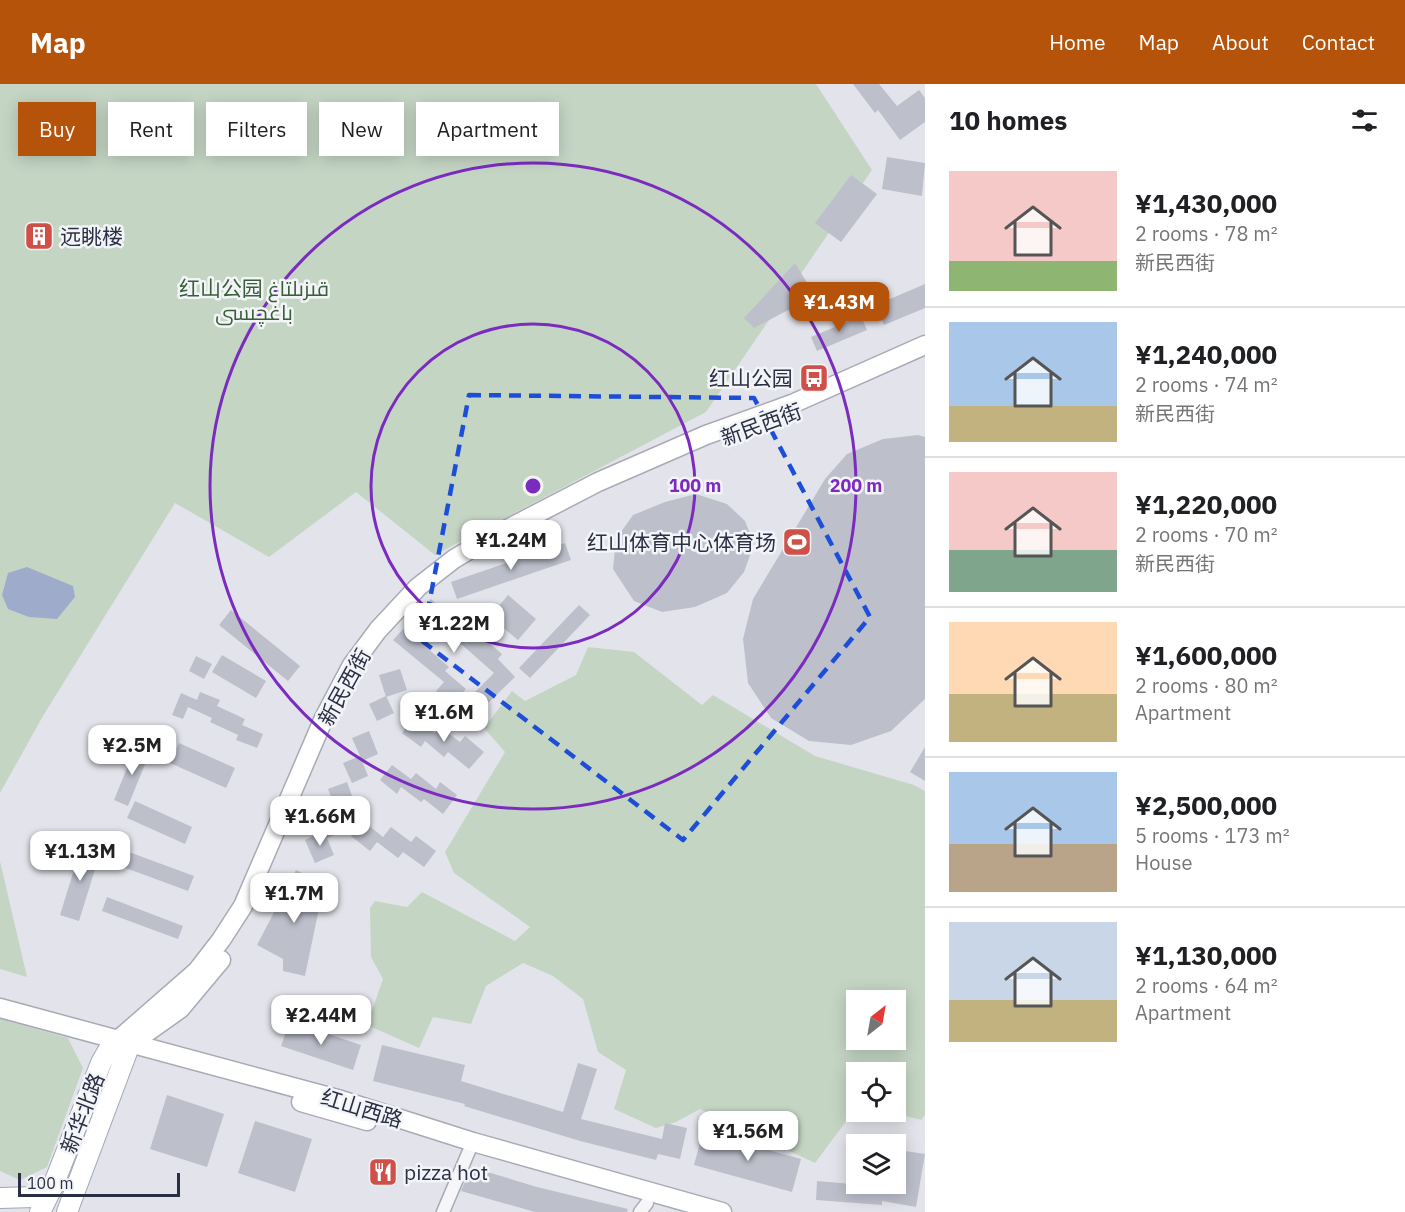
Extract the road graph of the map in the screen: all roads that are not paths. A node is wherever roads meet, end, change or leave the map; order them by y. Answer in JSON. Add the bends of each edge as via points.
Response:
{"nodes":[{"id":1,"x":925,"y":345,"type":"edge"},
{"id":2,"x":925,"y":356,"type":"edge"},
{"id":3,"x":0,"y":1008,"type":"edge"},
{"id":4,"x":0,"y":1015,"type":"edge"},
{"id":5,"x":121,"y":1045,"type":"junction"},
{"id":6,"x":469,"y":1151,"type":"junction"},
{"id":7,"x":53,"y":1186,"type":"junction"},
{"id":8,"x":0,"y":1198,"type":"edge"},
{"id":9,"x":0,"y":1205,"type":"edge"},
{"id":10,"x":71,"y":1208,"type":"edge"},
{"id":11,"x":644,"y":1208,"type":"edge"},
{"id":12,"x":8,"y":1212,"type":"edge"},
{"id":13,"x":40,"y":1212,"type":"edge"},
{"id":14,"x":443,"y":1212,"type":"edge"},
{"id":15,"x":682,"y":1212,"type":"edge"},
{"id":16,"x":722,"y":1212,"type":"edge"}],
"edges":[{"from":1,"to":5,"type":"main road","name":"新民西街","via":[[792,404],[706,435],[598,482],[486,540],[418,587],[378,630],[348,673],[324,718],[243,906],[221,940],[197,971]]},
{"from":2,"to":5,"type":"main road","name":"新民西街","via":[[798,412],[704,445],[491,548],[444,577],[388,634],[356,680],[248,919],[227,952],[180,1009]]},
{"from":3,"to":5,"type":"main road","name":"红山西路"},
{"from":4,"to":5,"type":"main road","name":"红山西路"},
{"from":5,"to":6,"type":"main road","name":"红山西路"},
{"from":5,"to":7,"type":"main road","name":"新华北路","via":[[101,1063]]},
{"from":5,"to":10,"type":"main road","name":"新华北路"},
{"from":5,"to":16,"type":"main road","name":"红山西路","via":[[341,1100],[473,1142]]},
{"from":6,"to":11,"type":"main road","name":"红山西路"},
{"from":6,"to":14,"type":"street"},
{"from":7,"to":8,"type":"main road","via":[[35,1197]]},
{"from":7,"to":13,"type":"main road","name":"新华北路"},
{"from":9,"to":12,"type":"main road"},
{"from":11,"to":15,"type":"main road","name":"红山西路"}]}
